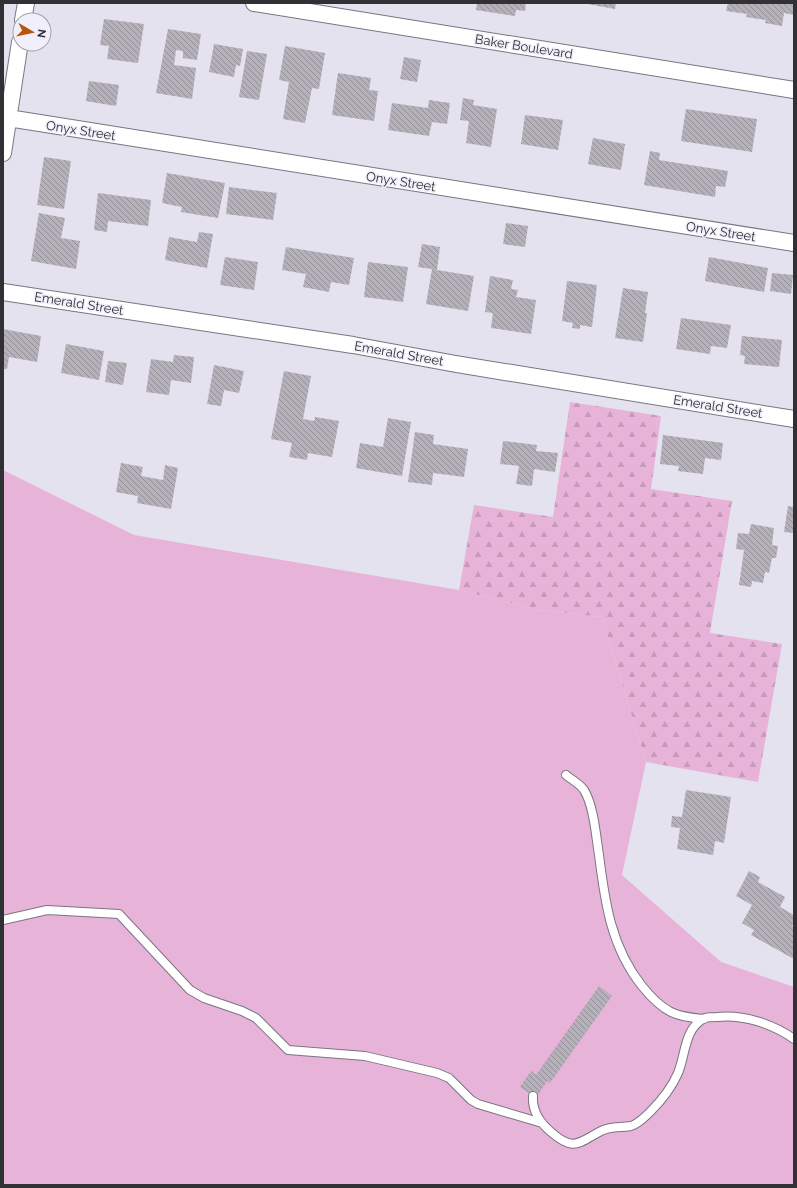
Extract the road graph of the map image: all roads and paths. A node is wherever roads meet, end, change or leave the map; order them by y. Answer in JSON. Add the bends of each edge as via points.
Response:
{"nodes":[{"id":1,"x":254,"y":3,"type":"edge"},
{"id":2,"x":18,"y":52,"type":"edge"},
{"id":3,"x":794,"y":90,"type":"edge"},
{"id":4,"x":8,"y":118,"type":"junction"},
{"id":5,"x":3,"y":153,"type":"edge"},
{"id":6,"x":794,"y":243,"type":"edge"},
{"id":7,"x":3,"y":292,"type":"edge"},
{"id":8,"x":794,"y":418,"type":"edge"},
{"id":9,"x":566,"y":775,"type":"dead end"},
{"id":10,"x":3,"y":920,"type":"edge"},
{"id":11,"x":704,"y":1019,"type":"junction"},
{"id":12,"x":794,"y":1039,"type":"edge"},
{"id":13,"x":533,"y":1096,"type":"dead end"},
{"id":14,"x":542,"y":1123,"type":"junction"}],
"edges":[{"from":1,"to":3,"type":"street","name":"Baker Boulevard"},
{"from":2,"to":4,"type":"street"},
{"from":4,"to":5,"type":"street"},
{"from":4,"to":6,"type":"street","name":"Onyx Street"},
{"from":7,"to":8,"type":"street","name":"Emerald Street","via":[[353,345]]},
{"from":9,"to":11,"type":"lane","via":[[581,786],[589,799],[605,902],[614,936],[623,957],[649,995],[660,1005],[678,1014]]},
{"from":10,"to":14,"type":"lane","via":[[47,910],[119,914],[190,990],[256,1018],[288,1050],[365,1056],[437,1073],[449,1078],[478,1104]]},
{"from":11,"to":12,"type":"lane","via":[[722,1016],[754,1020]]},
{"from":11,"to":14,"type":"lane","via":[[690,1032],[678,1074],[668,1091],[640,1121],[631,1126],[608,1128],[576,1144],[564,1142]]},
{"from":13,"to":14,"type":"lane","via":[[533,1107]]}]}
